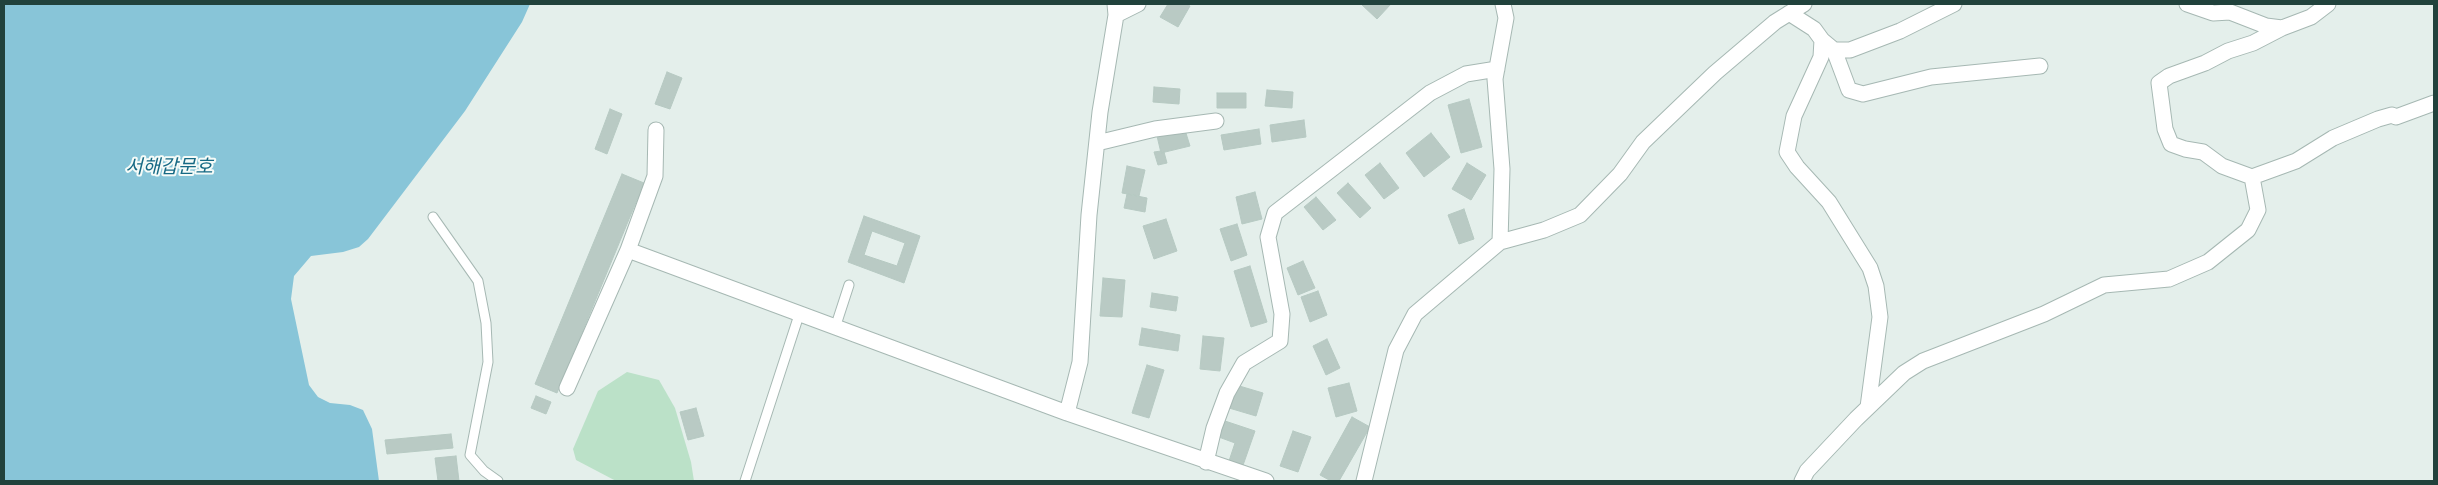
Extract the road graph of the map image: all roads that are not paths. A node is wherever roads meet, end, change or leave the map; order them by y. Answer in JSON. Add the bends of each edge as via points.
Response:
{"nodes":[{"id":1,"x":1138,"y":4,"type":"edge"},
{"id":2,"x":1503,"y":4,"type":"edge"},
{"id":3,"x":1804,"y":4,"type":"edge"},
{"id":4,"x":1954,"y":4,"type":"edge"},
{"id":5,"x":2187,"y":4,"type":"edge"},
{"id":6,"x":2328,"y":4,"type":"edge"},
{"id":7,"x":2234,"y":8,"type":"edge"},
{"id":8,"x":1115,"y":9,"type":"edge"},
{"id":9,"x":1789,"y":13,"type":"junction"},
{"id":10,"x":2282,"y":28,"type":"junction"},
{"id":11,"x":1822,"y":40,"type":"junction"},
{"id":12,"x":1834,"y":50,"type":"junction"},
{"id":13,"x":2040,"y":66,"type":"dead end"},
{"id":14,"x":1497,"y":69,"type":"junction"},
{"id":15,"x":2434,"y":103,"type":"edge"},
{"id":16,"x":1216,"y":121,"type":"dead end"},
{"id":17,"x":656,"y":130,"type":"dead end"},
{"id":18,"x":1097,"y":143,"type":"junction"},
{"id":19,"x":2252,"y":177,"type":"junction"},
{"id":20,"x":433,"y":217,"type":"dead end"},
{"id":21,"x":1500,"y":242,"type":"junction"},
{"id":22,"x":628,"y":250,"type":"junction"},
{"id":23,"x":848,"y":285,"type":"dead end"},
{"id":24,"x":799,"y":315,"type":"junction"},
{"id":25,"x":835,"y":328,"type":"junction"},
{"id":26,"x":567,"y":388,"type":"dead end"},
{"id":27,"x":1868,"y":407,"type":"junction"},
{"id":28,"x":1067,"y":413,"type":"junction"},
{"id":29,"x":1206,"y":462,"type":"junction"},
{"id":30,"x":498,"y":481,"type":"edge"},
{"id":31,"x":746,"y":481,"type":"edge"},
{"id":32,"x":1266,"y":481,"type":"edge"},
{"id":33,"x":1364,"y":481,"type":"edge"},
{"id":34,"x":1802,"y":481,"type":"edge"}],
"edges":[{"from":1,"to":8,"type":"street"},
{"from":2,"to":14,"type":"street","via":[[1506,18]]},
{"from":3,"to":9,"type":"street"},
{"from":4,"to":12,"type":"street","via":[[1884,38],[1850,50]]},
{"from":5,"to":7,"type":"street","via":[[2213,13]]},
{"from":6,"to":10,"type":"street","via":[[2311,17]]},
{"from":7,"to":10,"type":"street","via":[[2266,26]]},
{"from":8,"to":18,"type":"street"},
{"from":9,"to":11,"type":"street","via":[[1814,30]]},
{"from":9,"to":21,"type":"street","via":[[1715,74],[1650,135],[1620,174],[1580,215],[1544,230]]},
{"from":10,"to":19,"type":"street","via":[[2159,83],[2165,129],[2171,144],[2203,152],[2222,166]]},
{"from":11,"to":12,"type":"street"},
{"from":11,"to":27,"type":"street","via":[[1821,58],[1794,116],[1788,152],[1797,167],[1830,202],[1870,268],[1876,286],[1880,317]]},
{"from":12,"to":13,"type":"street","via":[[1849,90],[1863,94],[1931,77]]},
{"from":14,"to":21,"type":"street","via":[[1502,169]]},
{"from":14,"to":29,"type":"street","via":[[1466,74],[1430,93],[1275,213],[1268,237],[1282,314],[1280,341],[1244,363],[1227,393]]},
{"from":15,"to":19,"type":"street","via":[[2333,138],[2296,161]]},
{"from":16,"to":18,"type":"street","via":[[1155,129]]},
{"from":17,"to":22,"type":"street","via":[[655,176]]},
{"from":18,"to":28,"type":"street","via":[[1080,362]]},
{"from":19,"to":27,"type":"street","via":[[2258,210],[2248,230],[2208,262],[2168,279],[2104,285],[2044,314],[1923,361],[1904,372]]},
{"from":20,"to":30,"type":"lane","via":[[478,281],[486,323],[488,362],[470,455]]},
{"from":21,"to":33,"type":"street","via":[[1415,314],[1396,350]]},
{"from":22,"to":24,"type":"street"},
{"from":22,"to":26,"type":"street"},
{"from":23,"to":25,"type":"lane"},
{"from":24,"to":25,"type":"street"},
{"from":24,"to":31,"type":"lane"},
{"from":25,"to":28,"type":"street"},
{"from":27,"to":34,"type":"street","via":[[1807,471]]},
{"from":28,"to":29,"type":"street"},
{"from":29,"to":32,"type":"street"}]}
